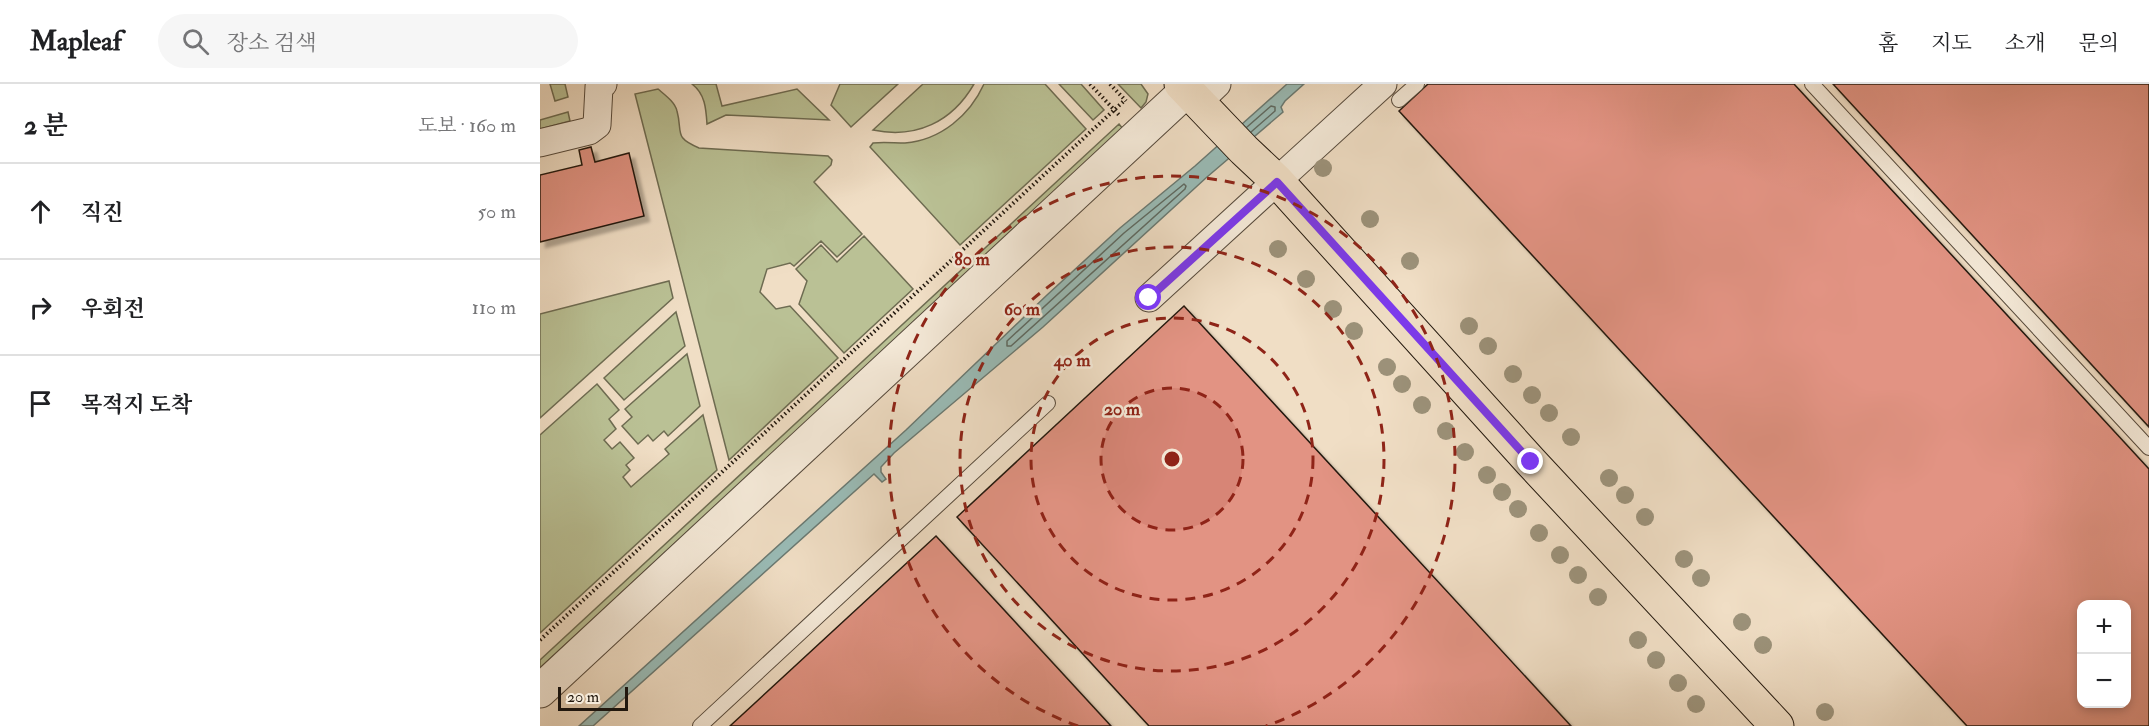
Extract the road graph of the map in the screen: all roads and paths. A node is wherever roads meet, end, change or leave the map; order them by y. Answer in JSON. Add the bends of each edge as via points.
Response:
{"nodes":[{"id":1,"x":603,"y":84,"type":"edge"},
{"id":2,"x":1090,"y":84,"type":"edge"},
{"id":3,"x":1417,"y":84,"type":"edge"},
{"id":4,"x":1812,"y":84,"type":"edge"},
{"id":5,"x":1196,"y":90,"type":"edge"},
{"id":6,"x":1391,"y":92,"type":"edge"},
{"id":7,"x":1125,"y":100,"type":"dead end"},
{"id":8,"x":1114,"y":110,"type":"junction"},
{"id":9,"x":1138,"y":135,"type":"junction"},
{"id":10,"x":540,"y":143,"type":"edge"},
{"id":11,"x":1277,"y":182,"type":"junction"},
{"id":12,"x":1149,"y":298,"type":"dead end"},
{"id":13,"x":1048,"y":403,"type":"dead end"},
{"id":14,"x":2149,"y":448,"type":"edge"},
{"id":15,"x":540,"y":640,"type":"edge"},
{"id":16,"x":540,"y":691,"type":"edge"},
{"id":17,"x":700,"y":726,"type":"edge"},
{"id":18,"x":1777,"y":726,"type":"edge"}],
"edges":[{"from":1,"to":10,"type":"street","via":[[597,97],[597,125],[589,131]]},
{"from":2,"to":8,"type":"path"},
{"from":3,"to":6,"type":"lane"},
{"from":4,"to":14,"type":"lane"},
{"from":5,"to":9,"type":"street"},
{"from":5,"to":11,"type":"main road","via":[[1234,140]]},
{"from":6,"to":11,"type":"street"},
{"from":7,"to":8,"type":"path"},
{"from":8,"to":9,"type":"path"},
{"from":8,"to":15,"type":"path"},
{"from":9,"to":16,"type":"street"},
{"from":11,"to":12,"type":"street"},
{"from":11,"to":18,"type":"main road"},
{"from":13,"to":17,"type":"lane"}]}
